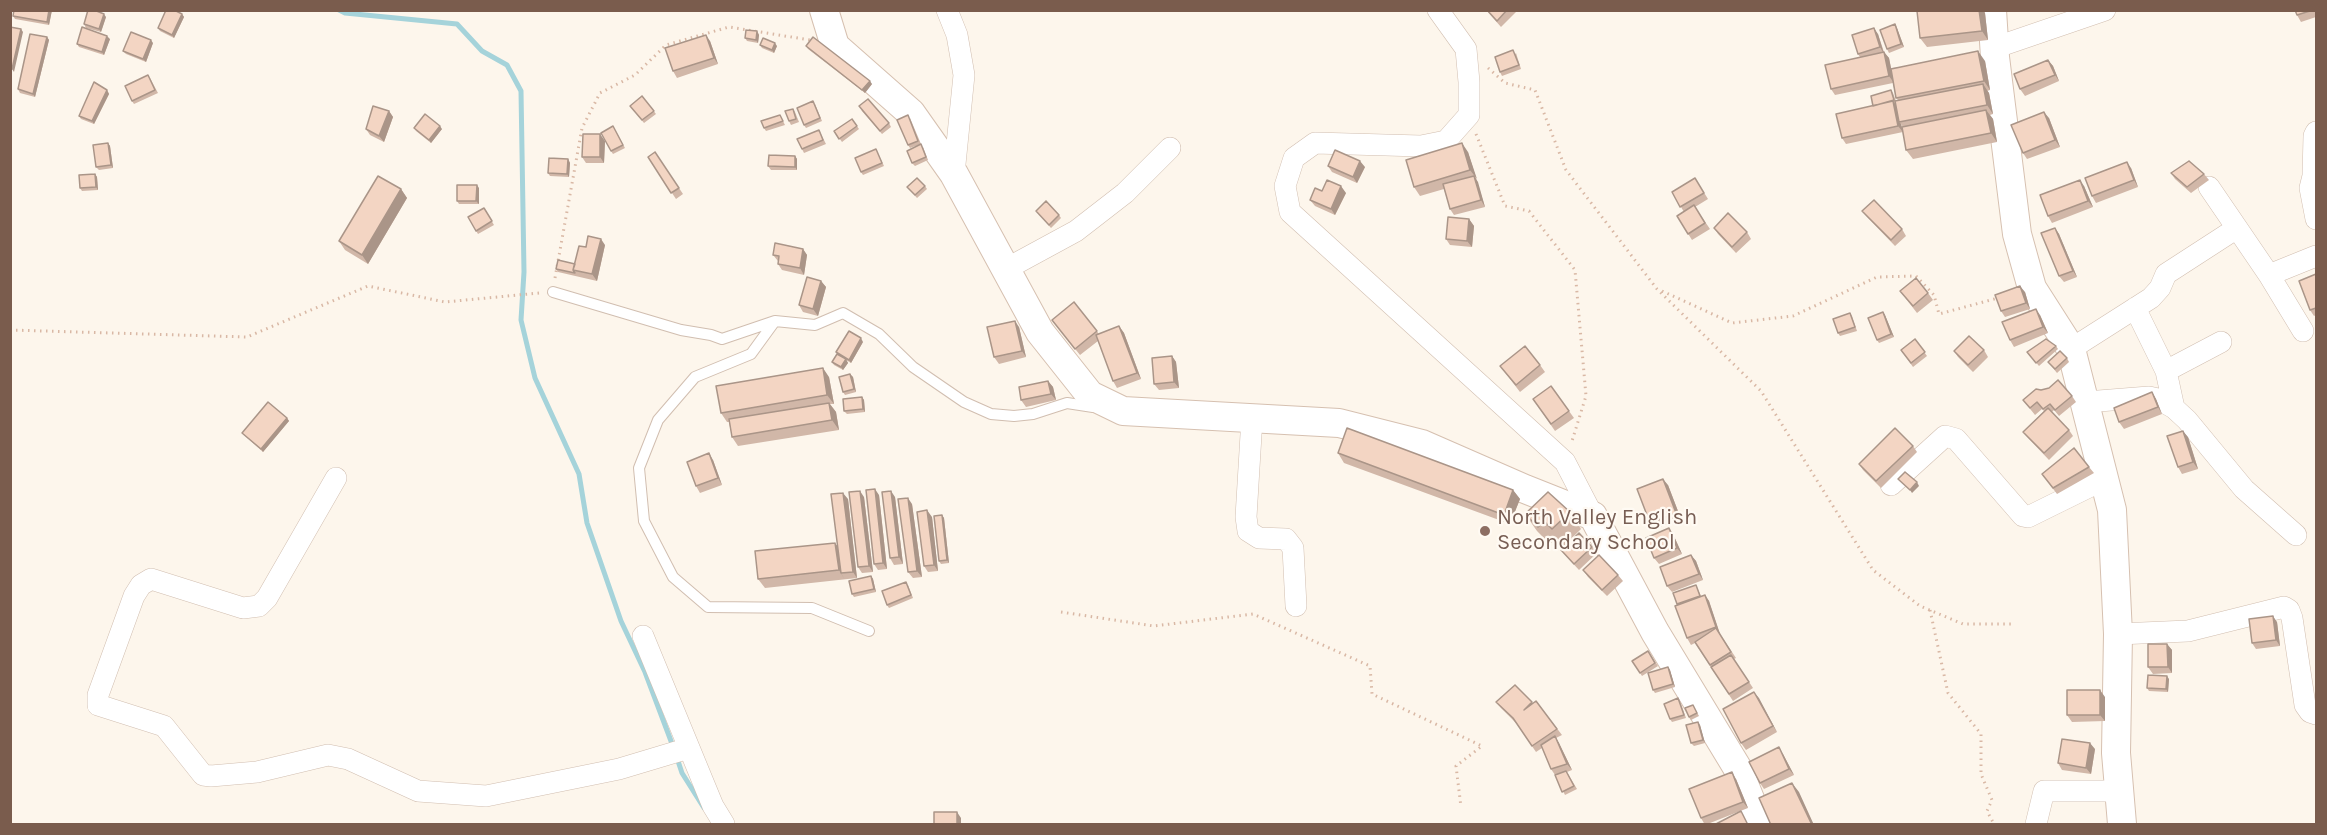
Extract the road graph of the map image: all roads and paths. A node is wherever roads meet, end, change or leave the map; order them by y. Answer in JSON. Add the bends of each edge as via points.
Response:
{"nodes":[{"id":1,"x":824,"y":10,"type":"edge"},
{"id":2,"x":946,"y":10,"type":"edge"},
{"id":3,"x":1438,"y":10,"type":"edge"},
{"id":4,"x":1992,"y":10,"type":"edge"},
{"id":5,"x":2105,"y":10,"type":"edge"},
{"id":6,"x":835,"y":46,"type":"junction"},
{"id":7,"x":1466,"y":50,"type":"junction"},
{"id":8,"x":1988,"y":55,"type":"junction"},
{"id":9,"x":1469,"y":116,"type":"junction"},
{"id":10,"x":2316,"y":132,"type":"edge"},
{"id":11,"x":1170,"y":148,"type":"dead end"},
{"id":12,"x":954,"y":174,"type":"junction"},
{"id":13,"x":2209,"y":187,"type":"dead end"},
{"id":14,"x":2316,"y":219,"type":"edge"},
{"id":15,"x":2237,"y":228,"type":"junction"},
{"id":16,"x":2316,"y":256,"type":"edge"},
{"id":17,"x":1006,"y":269,"type":"junction"},
{"id":18,"x":2269,"y":275,"type":"junction"},
{"id":19,"x":2032,"y":288,"type":"junction"},
{"id":20,"x":1657,"y":289,"type":"junction"},
{"id":21,"x":553,"y":292,"type":"junction"},
{"id":22,"x":2135,"y":308,"type":"junction"},
{"id":23,"x":775,"y":321,"type":"junction"},
{"id":24,"x":10,"y":330,"type":"edge"},
{"id":25,"x":2303,"y":331,"type":"dead end"},
{"id":26,"x":2221,"y":342,"type":"dead end"},
{"id":27,"x":2071,"y":349,"type":"junction"},
{"id":28,"x":2166,"y":371,"type":"junction"},
{"id":29,"x":2086,"y":402,"type":"junction"},
{"id":30,"x":2174,"y":408,"type":"junction"},
{"id":31,"x":1123,"y":411,"type":"junction"},
{"id":32,"x":1252,"y":418,"type":"junction"},
{"id":33,"x":1565,"y":462,"type":"junction"},
{"id":34,"x":336,"y":478,"type":"dead end"},
{"id":35,"x":2105,"y":479,"type":"junction"},
{"id":36,"x":1891,"y":485,"type":"dead end"},
{"id":37,"x":1593,"y":516,"type":"junction"},
{"id":38,"x":2296,"y":535,"type":"dead end"},
{"id":39,"x":1296,"y":606,"type":"dead end"},
{"id":40,"x":1930,"y":610,"type":"junction"},
{"id":41,"x":1061,"y":612,"type":"dead end"},
{"id":42,"x":2014,"y":624,"type":"dead end"},
{"id":43,"x":869,"y":632,"type":"dead end"},
{"id":44,"x":2118,"y":634,"type":"junction"},
{"id":45,"x":643,"y":636,"type":"dead end"},
{"id":46,"x":2316,"y":714,"type":"edge"},
{"id":47,"x":689,"y":748,"type":"junction"},
{"id":48,"x":2121,"y":791,"type":"junction"},
{"id":49,"x":1461,"y":807,"type":"dead end"},
{"id":50,"x":724,"y":825,"type":"edge"},
{"id":51,"x":1760,"y":825,"type":"edge"},
{"id":52,"x":1994,"y":825,"type":"edge"},
{"id":53,"x":2036,"y":825,"type":"edge"},
{"id":54,"x":2122,"y":825,"type":"edge"}],
"edges":[{"from":1,"to":6,"type":"street"},
{"from":2,"to":12,"type":"street","via":[[957,35],[964,75]]},
{"from":3,"to":7,"type":"street"},
{"from":4,"to":8,"type":"street"},
{"from":5,"to":8,"type":"street"},
{"from":6,"to":12,"type":"street","via":[[911,113]]},
{"from":6,"to":21,"type":"path","via":[[729,27],[666,45],[635,75],[600,93],[582,128]]},
{"from":7,"to":9,"type":"street"},
{"from":7,"to":20,"type":"path","via":[[1505,83],[1535,90],[1566,170]]},
{"from":8,"to":19,"type":"street","via":[[2017,234]]},
{"from":9,"to":33,"type":"path","via":[[1505,206],[1529,211],[1575,270],[1586,396]]},
{"from":9,"to":33,"type":"street","via":[[1446,141],[1421,146],[1315,143],[1293,158],[1285,186],[1290,212]]},
{"from":10,"to":14,"type":"street","via":[[2310,188]]},
{"from":11,"to":17,"type":"street","via":[[1125,193],[1076,231]]},
{"from":12,"to":17,"type":"street"},
{"from":13,"to":15,"type":"street"},
{"from":15,"to":18,"type":"street"},
{"from":15,"to":22,"type":"street","via":[[2174,268],[2151,298]]},
{"from":16,"to":18,"type":"street"},
{"from":17,"to":31,"type":"street","via":[[1040,332],[1090,395]]},
{"from":18,"to":25,"type":"street"},
{"from":19,"to":20,"type":"path","via":[[1939,314],[1934,295],[1916,276],[1877,277],[1793,316],[1732,323]]},
{"from":19,"to":27,"type":"street"},
{"from":20,"to":40,"type":"path","via":[[1761,391],[1873,570]]},
{"from":21,"to":23,"type":"lane","via":[[722,339]]},
{"from":21,"to":24,"type":"path","via":[[445,302],[368,286],[247,337]]},
{"from":22,"to":27,"type":"street"},
{"from":22,"to":28,"type":"street"},
{"from":23,"to":31,"type":"lane","via":[[815,325],[843,313],[879,334],[913,367],[964,402],[991,414],[1033,414],[1067,403]]},
{"from":23,"to":43,"type":"lane","via":[[751,354],[695,377],[658,420],[639,468],[644,521],[673,577],[708,607],[812,608]]},
{"from":26,"to":28,"type":"street"},
{"from":27,"to":29,"type":"street"},
{"from":28,"to":30,"type":"street"},
{"from":29,"to":30,"type":"street","via":[[2149,397]]},
{"from":29,"to":35,"type":"street"},
{"from":30,"to":38,"type":"street","via":[[2244,489]]},
{"from":31,"to":32,"type":"street"},
{"from":32,"to":37,"type":"street","via":[[1339,423],[1422,444]]},
{"from":32,"to":39,"type":"street","via":[[1248,531],[1259,538],[1286,539],[1293,548]]},
{"from":33,"to":37,"type":"street"},
{"from":34,"to":47,"type":"street","via":[[259,606],[243,608],[151,579],[141,585],[98,695],[98,705],[164,726],[203,775],[211,776],[256,772],[327,755],[348,759],[418,791],[486,796],[619,769]]},
{"from":35,"to":36,"type":"street","via":[[2028,518],[1956,440],[1944,436]]},
{"from":35,"to":44,"type":"street","via":[[2112,514]]},
{"from":37,"to":51,"type":"street","via":[[1655,632],[1738,769]]},
{"from":40,"to":42,"type":"path","via":[[1963,624]]},
{"from":40,"to":52,"type":"path","via":[[1948,693],[1981,734],[1981,774],[1992,800],[1987,811]]},
{"from":41,"to":49,"type":"path","via":[[1154,626],[1253,614],[1370,666],[1372,694],[1482,746],[1456,766]]},
{"from":44,"to":46,"type":"street","via":[[2188,631],[2284,607],[2292,618],[2305,705]]},
{"from":44,"to":48,"type":"street","via":[[2116,753]]},
{"from":45,"to":47,"type":"street"},
{"from":47,"to":50,"type":"street"},
{"from":48,"to":53,"type":"street","via":[[2044,791]]},
{"from":48,"to":54,"type":"street"}]}
